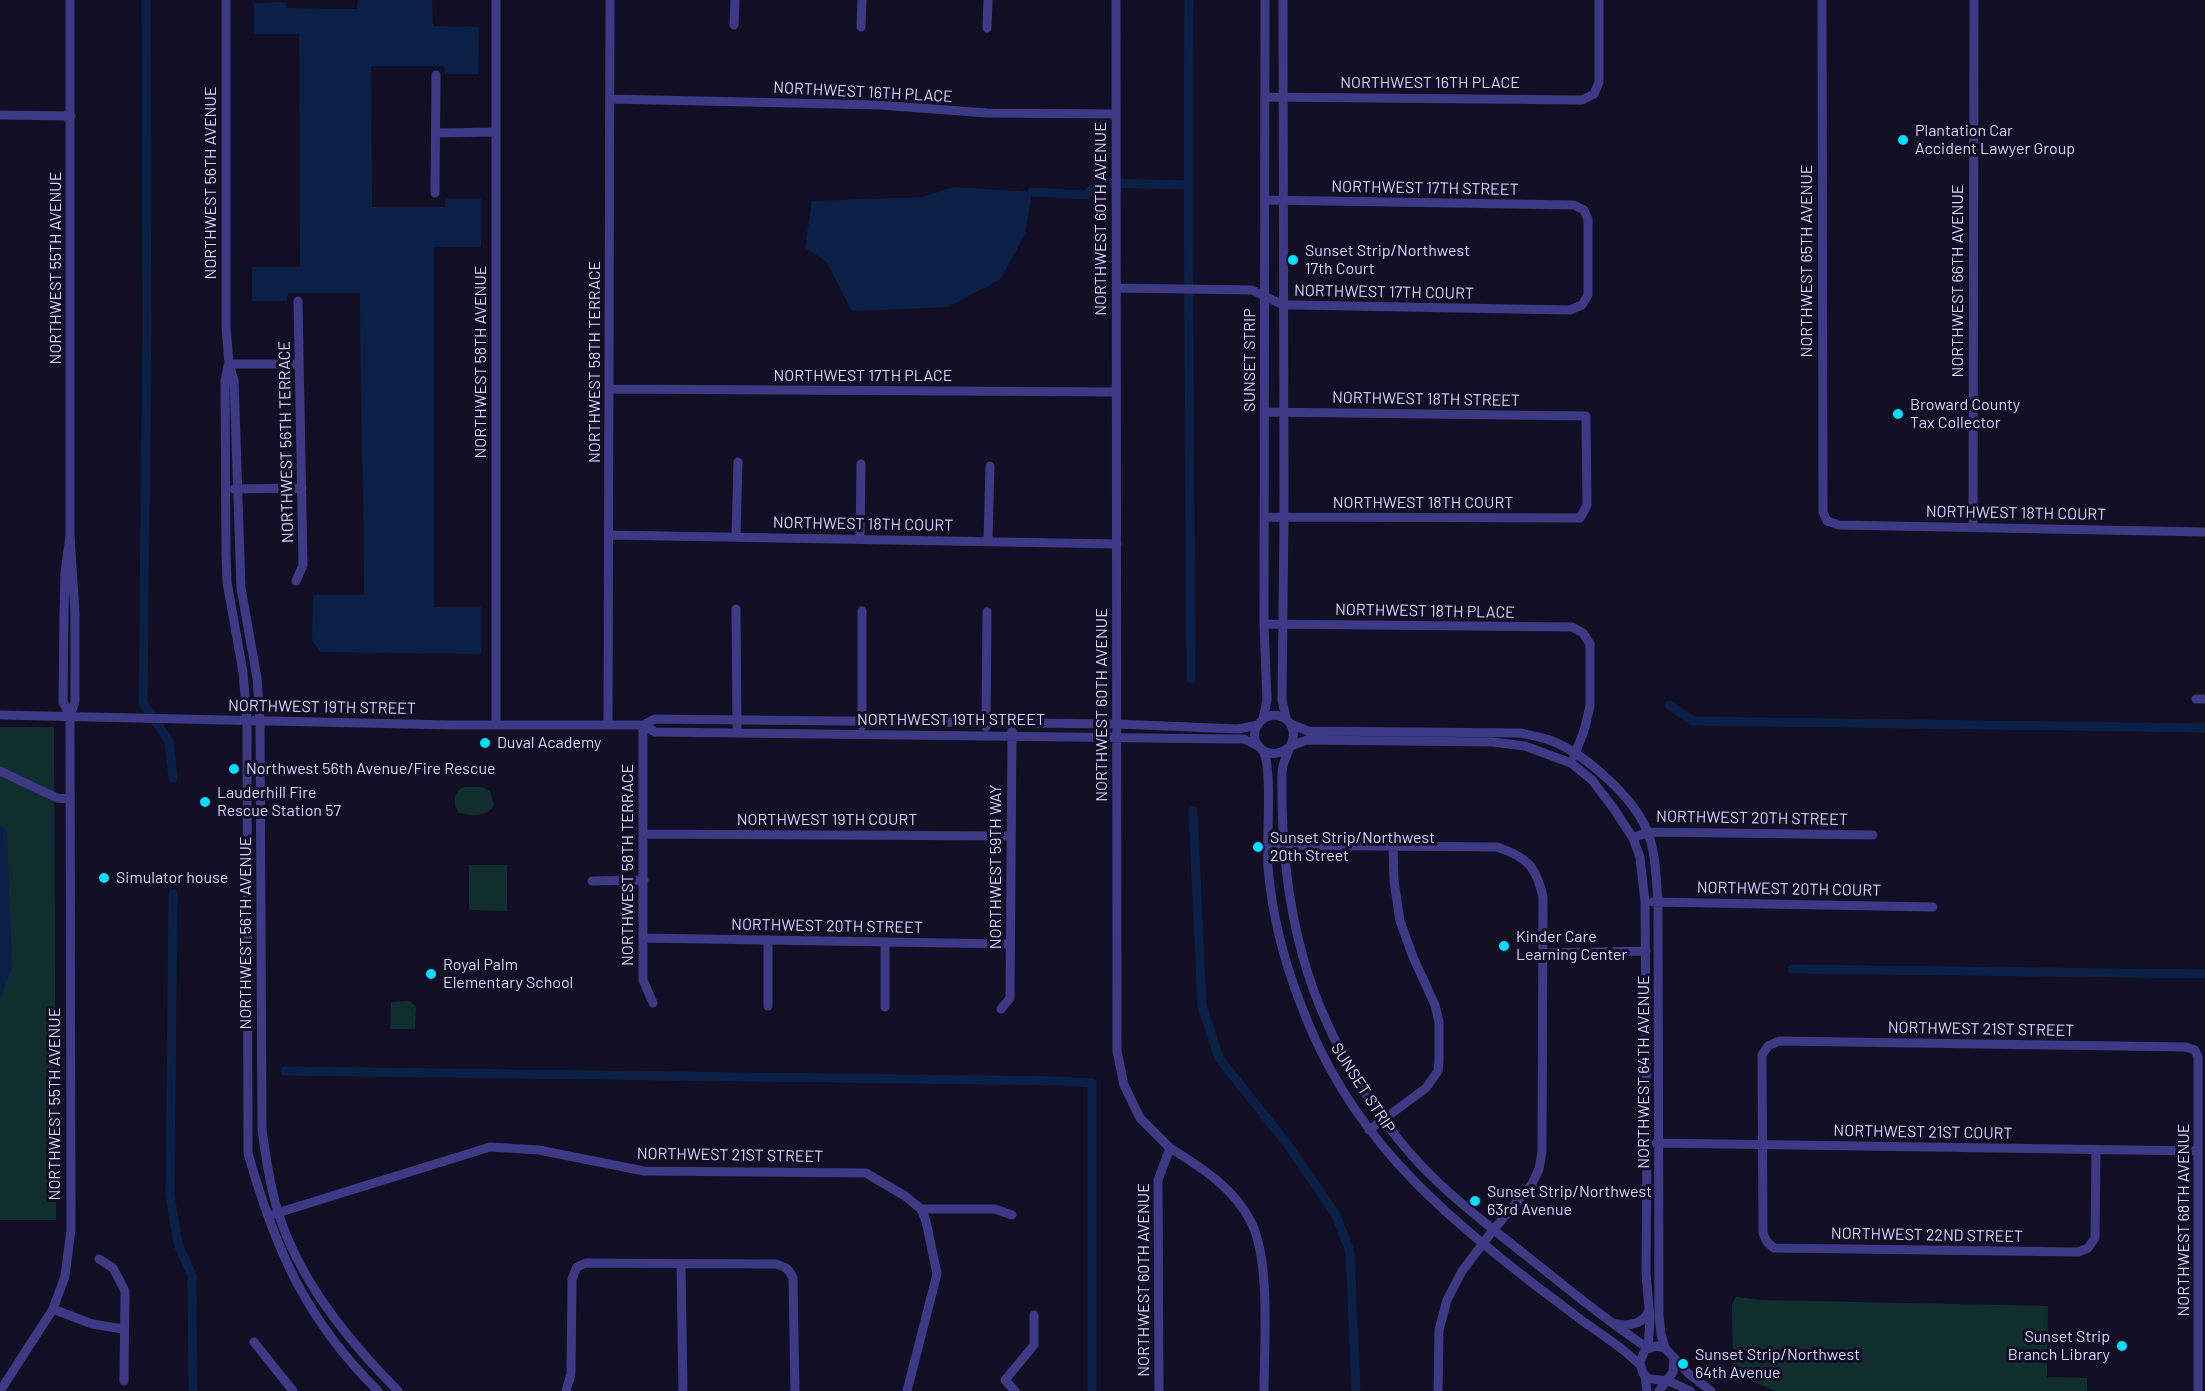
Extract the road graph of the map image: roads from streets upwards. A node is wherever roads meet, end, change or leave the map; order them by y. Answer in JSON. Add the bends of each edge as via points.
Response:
{"nodes":[{"id":1,"x":70,"y":0,"type":"edge"},
{"id":2,"x":496,"y":0,"type":"edge"},
{"id":3,"x":610,"y":0,"type":"edge"},
{"id":4,"x":735,"y":0,"type":"edge"},
{"id":5,"x":862,"y":0,"type":"edge"},
{"id":6,"x":988,"y":0,"type":"edge"},
{"id":7,"x":1116,"y":0,"type":"edge"},
{"id":8,"x":1265,"y":0,"type":"edge"},
{"id":9,"x":1283,"y":0,"type":"edge"},
{"id":10,"x":1599,"y":0,"type":"edge"},
{"id":11,"x":1821,"y":0,"type":"edge"},
{"id":12,"x":1974,"y":0,"type":"edge"},
{"id":13,"x":226,"y":1,"type":"edge"},
{"id":14,"x":734,"y":25,"type":"dead end"},
{"id":15,"x":861,"y":27,"type":"dead end"},
{"id":16,"x":987,"y":28,"type":"dead end"},
{"id":17,"x":436,"y":75,"type":"dead end"},
{"id":18,"x":1265,"y":97,"type":"junction"},
{"id":19,"x":1282,"y":97,"type":"junction"},
{"id":20,"x":610,"y":99,"type":"junction"},
{"id":21,"x":1116,"y":114,"type":"junction"},
{"id":22,"x":0,"y":115,"type":"edge"},
{"id":23,"x":71,"y":116,"type":"junction"},
{"id":24,"x":496,"y":132,"type":"junction"},
{"id":25,"x":436,"y":133,"type":"junction"},
{"id":26,"x":435,"y":193,"type":"dead end"},
{"id":27,"x":1265,"y":200,"type":"junction"},
{"id":28,"x":1282,"y":200,"type":"junction"},
{"id":29,"x":1116,"y":288,"type":"junction"},
{"id":30,"x":1265,"y":295,"type":"junction"},
{"id":31,"x":298,"y":301,"type":"dead end"},
{"id":32,"x":1283,"y":304,"type":"junction"},
{"id":33,"x":1582,"y":305,"type":"joint"},
{"id":34,"x":229,"y":364,"type":"junction"},
{"id":35,"x":299,"y":364,"type":"junction"},
{"id":36,"x":610,"y":389,"type":"junction"},
{"id":37,"x":1116,"y":392,"type":"junction"},
{"id":38,"x":1265,"y":412,"type":"junction"},
{"id":39,"x":1283,"y":412,"type":"junction"},
{"id":40,"x":738,"y":462,"type":"dead end"},
{"id":41,"x":861,"y":464,"type":"dead end"},
{"id":42,"x":990,"y":466,"type":"dead end"},
{"id":43,"x":302,"y":488,"type":"junction"},
{"id":44,"x":225,"y":489,"type":"junction"},
{"id":45,"x":237,"y":489,"type":"junction"},
{"id":46,"x":1266,"y":518,"type":"junction"},
{"id":47,"x":1284,"y":518,"type":"junction"},
{"id":48,"x":1580,"y":518,"type":"joint"},
{"id":49,"x":1827,"y":520,"type":"joint"},
{"id":50,"x":1973,"y":527,"type":"junction"},
{"id":51,"x":2205,"y":532,"type":"edge"},
{"id":52,"x":609,"y":535,"type":"junction"},
{"id":53,"x":736,"y":537,"type":"junction"},
{"id":54,"x":860,"y":539,"type":"junction"},
{"id":55,"x":988,"y":541,"type":"junction"},
{"id":56,"x":1117,"y":544,"type":"junction"},
{"id":57,"x":296,"y":581,"type":"dead end"},
{"id":58,"x":736,"y":609,"type":"dead end"},
{"id":59,"x":862,"y":611,"type":"dead end"},
{"id":60,"x":987,"y":612,"type":"dead end"},
{"id":61,"x":1264,"y":624,"type":"junction"},
{"id":62,"x":1283,"y":624,"type":"junction"},
{"id":63,"x":0,"y":715,"type":"edge"},
{"id":64,"x":70,"y":716,"type":"junction"},
{"id":65,"x":247,"y":721,"type":"junction"},
{"id":66,"x":260,"y":721,"type":"junction"},
{"id":67,"x":737,"y":721,"type":"junction"},
{"id":68,"x":1288,"y":721,"type":"junction"},
{"id":69,"x":862,"y":722,"type":"junction"},
{"id":70,"x":986,"y":722,"type":"junction"},
{"id":71,"x":1012,"y":722,"type":"junction"},
{"id":72,"x":1260,"y":722,"type":"junction"},
{"id":73,"x":1117,"y":724,"type":"junction"},
{"id":74,"x":496,"y":725,"type":"junction"},
{"id":75,"x":608,"y":725,"type":"junction"},
{"id":76,"x":643,"y":725,"type":"junction"},
{"id":77,"x":737,"y":732,"type":"junction"},
{"id":78,"x":862,"y":734,"type":"junction"},
{"id":79,"x":986,"y":735,"type":"junction"},
{"id":80,"x":1012,"y":735,"type":"junction"},
{"id":81,"x":1118,"y":736,"type":"junction"},
{"id":82,"x":1290,"y":747,"type":"junction"},
{"id":83,"x":1261,"y":748,"type":"junction"},
{"id":84,"x":1575,"y":753,"type":"junction"},
{"id":85,"x":1571,"y":763,"type":"junction"},
{"id":86,"x":0,"y":771,"type":"edge"},
{"id":87,"x":70,"y":799,"type":"junction"},
{"id":88,"x":1648,"y":832,"type":"junction"},
{"id":89,"x":644,"y":834,"type":"junction"},
{"id":90,"x":1873,"y":835,"type":"dead end"},
{"id":91,"x":1010,"y":836,"type":"junction"},
{"id":92,"x":1633,"y":838,"type":"junction"},
{"id":93,"x":1393,"y":844,"type":"junction"},
{"id":94,"x":1266,"y":845,"type":"junction"},
{"id":95,"x":1283,"y":845,"type":"junction"},
{"id":96,"x":644,"y":880,"type":"junction"},
{"id":97,"x":592,"y":881,"type":"dead end"},
{"id":98,"x":1645,"y":902,"type":"junction"},
{"id":99,"x":1658,"y":902,"type":"junction"},
{"id":100,"x":1933,"y":907,"type":"dead end"},
{"id":101,"x":643,"y":938,"type":"junction"},
{"id":102,"x":768,"y":940,"type":"junction"},
{"id":103,"x":885,"y":942,"type":"junction"},
{"id":104,"x":1010,"y":944,"type":"junction"},
{"id":105,"x":1646,"y":951,"type":"junction"},
{"id":106,"x":1543,"y":953,"type":"junction"},
{"id":107,"x":653,"y":1003,"type":"dead end"},
{"id":108,"x":768,"y":1006,"type":"dead end"},
{"id":109,"x":885,"y":1007,"type":"dead end"},
{"id":110,"x":1001,"y":1009,"type":"dead end"},
{"id":111,"x":1326,"y":1018,"type":"junction"},
{"id":112,"x":1309,"y":1027,"type":"junction"},
{"id":113,"x":2195,"y":1050,"type":"joint"},
{"id":114,"x":1382,"y":1119,"type":"junction"},
{"id":115,"x":1368,"y":1130,"type":"junction"},
{"id":116,"x":1647,"y":1143,"type":"junction"},
{"id":117,"x":1659,"y":1143,"type":"junction"},
{"id":118,"x":1762,"y":1144,"type":"junction"},
{"id":119,"x":1170,"y":1148,"type":"junction"},
{"id":120,"x":2096,"y":1151,"type":"junction"},
{"id":121,"x":2198,"y":1151,"type":"junction"},
{"id":122,"x":921,"y":1209,"type":"junction"},
{"id":123,"x":278,"y":1213,"type":"junction"},
{"id":124,"x":1012,"y":1215,"type":"dead end"},
{"id":125,"x":267,"y":1217,"type":"junction"},
{"id":126,"x":1494,"y":1229,"type":"junction"},
{"id":127,"x":1482,"y":1244,"type":"junction"},
{"id":128,"x":99,"y":1259,"type":"dead end"},
{"id":129,"x":681,"y":1264,"type":"junction"},
{"id":130,"x":53,"y":1309,"type":"junction"},
{"id":131,"x":1649,"y":1310,"type":"junction"},
{"id":132,"x":1034,"y":1315,"type":"dead end"},
{"id":133,"x":1614,"y":1324,"type":"junction"},
{"id":134,"x":123,"y":1329,"type":"junction"},
{"id":135,"x":2202,"y":1334,"type":"edge"},
{"id":136,"x":254,"y":1342,"type":"dead end"},
{"id":137,"x":1648,"y":1348,"type":"junction"},
{"id":138,"x":1665,"y":1348,"type":"junction"},
{"id":139,"x":1674,"y":1358,"type":"junction"},
{"id":140,"x":1641,"y":1366,"type":"junction"},
{"id":141,"x":1645,"y":1376,"type":"junction"},
{"id":142,"x":1665,"y":1380,"type":"junction"},
{"id":143,"x":124,"y":1381,"type":"dead end"},
{"id":144,"x":1684,"y":1390,"type":"edge"},
{"id":145,"x":0,"y":1391,"type":"edge"},
{"id":146,"x":293,"y":1391,"type":"edge"},
{"id":147,"x":378,"y":1391,"type":"edge"},
{"id":148,"x":398,"y":1391,"type":"edge"},
{"id":149,"x":566,"y":1391,"type":"edge"},
{"id":150,"x":683,"y":1391,"type":"edge"},
{"id":151,"x":795,"y":1391,"type":"edge"},
{"id":152,"x":907,"y":1391,"type":"edge"},
{"id":153,"x":1015,"y":1391,"type":"edge"},
{"id":154,"x":1158,"y":1391,"type":"edge"},
{"id":155,"x":1264,"y":1391,"type":"edge"},
{"id":156,"x":1438,"y":1391,"type":"edge"},
{"id":157,"x":1647,"y":1391,"type":"edge"},
{"id":158,"x":1659,"y":1391,"type":"edge"},
{"id":159,"x":1711,"y":1391,"type":"edge"},
{"id":160,"x":2198,"y":1391,"type":"edge"}],
"edges":[{"from":1,"to":23,"type":"street","name":"NORTHWEST 55TH AVENUE"},
{"from":2,"to":24,"type":"street","name":"NORTHWEST 58TH AVENUE"},
{"from":3,"to":20,"type":"street","name":"NORTHWEST 58TH TERRACE"},
{"from":4,"to":14,"type":"street"},
{"from":5,"to":15,"type":"street"},
{"from":6,"to":16,"type":"street"},
{"from":7,"to":21,"type":"street","name":"NORTHWEST 60TH AVENUE"},
{"from":8,"to":18,"type":"street","name":"SUNSET STRIP"},
{"from":9,"to":19,"type":"street","name":"SUNSET STRIP"},
{"from":10,"to":19,"type":"street","name":"NORTHWEST 16TH PLACE","via":[[1599,82],[1594,94],[1582,100]]},
{"from":11,"to":49,"type":"street","name":"NORTHWEST 65TH AVENUE","via":[[1823,512]]},
{"from":12,"to":50,"type":"street","name":"NORTHWEST 66TH AVENUE"},
{"from":13,"to":34,"type":"street","name":"NORTHWEST 56TH AVENUE","via":[[225,287]]},
{"from":17,"to":25,"type":"street"},
{"from":18,"to":19,"type":"street","name":"NORTHWEST 16TH PLACE"},
{"from":18,"to":27,"type":"street","name":"SUNSET STRIP"},
{"from":19,"to":28,"type":"street","name":"SUNSET STRIP"},
{"from":20,"to":21,"type":"street","name":"NORTHWEST 16TH PLACE"},
{"from":20,"to":36,"type":"street","name":"NORTHWEST 58TH TERRACE"},
{"from":21,"to":29,"type":"street","name":"NORTHWEST 60TH AVENUE"},
{"from":22,"to":23,"type":"street"},
{"from":23,"to":64,"type":"street","name":"NORTHWEST 55TH AVENUE","via":[[70,536],[75,702]]},
{"from":24,"to":25,"type":"street"},
{"from":24,"to":74,"type":"street","name":"NORTHWEST 58TH AVENUE"},
{"from":25,"to":26,"type":"street"},
{"from":27,"to":28,"type":"street","name":"NORTHWEST 17TH STREET"},
{"from":27,"to":30,"type":"street","name":"SUNSET STRIP"},
{"from":28,"to":32,"type":"street","name":"SUNSET STRIP"},
{"from":28,"to":33,"type":"street","name":"NORTHWEST 17TH STREET","via":[[1574,205],[1584,210],[1588,219],[1588,295]]},
{"from":29,"to":30,"type":"street","name":"NORTHWEST 17TH COURT","via":[[1252,290]]},
{"from":29,"to":37,"type":"street","name":"NORTHWEST 60TH AVENUE"},
{"from":30,"to":32,"type":"street","name":"NORTHWEST 17TH COURT"},
{"from":30,"to":38,"type":"street","name":"SUNSET STRIP"},
{"from":31,"to":35,"type":"street","name":"NORTHWEST 56TH TERRACE"},
{"from":32,"to":33,"type":"street","name":"NORTHWEST 17TH COURT","via":[[1570,310]]},
{"from":32,"to":39,"type":"street","name":"SUNSET STRIP"},
{"from":34,"to":35,"type":"street"},
{"from":34,"to":44,"type":"street","name":"NORTHWEST 56TH AVENUE","via":[[225,381]]},
{"from":34,"to":45,"type":"street","name":"NORTHWEST 56TH AVENUE","via":[[234,380]]},
{"from":35,"to":43,"type":"street","name":"NORTHWEST 56TH TERRACE"},
{"from":36,"to":37,"type":"street","name":"NORTHWEST 17TH PLACE"},
{"from":36,"to":52,"type":"street","name":"NORTHWEST 58TH TERRACE"},
{"from":37,"to":56,"type":"street","name":"NORTHWEST 60TH AVENUE"},
{"from":38,"to":39,"type":"street","name":"NORTHWEST 18TH STREET"},
{"from":38,"to":46,"type":"street","name":"SUNSET STRIP"},
{"from":39,"to":47,"type":"street","name":"SUNSET STRIP"},
{"from":39,"to":48,"type":"street","name":"NORTHWEST 18TH STREET","via":[[1586,416],[1587,505]]},
{"from":40,"to":53,"type":"street"},
{"from":41,"to":54,"type":"street"},
{"from":42,"to":55,"type":"street"},
{"from":43,"to":45,"type":"street"},
{"from":43,"to":57,"type":"street","name":"NORTHWEST 56TH TERRACE","via":[[303,565]]},
{"from":44,"to":45,"type":"street"},
{"from":44,"to":65,"type":"street","name":"NORTHWEST 56TH AVENUE","via":[[227,582],[243,672]]},
{"from":45,"to":66,"type":"street","name":"NORTHWEST 56TH AVENUE","via":[[241,588],[257,678]]},
{"from":46,"to":47,"type":"street","name":"NORTHWEST 18TH COURT"},
{"from":46,"to":61,"type":"street","name":"SUNSET STRIP"},
{"from":47,"to":48,"type":"street","name":"NORTHWEST 18TH COURT"},
{"from":47,"to":62,"type":"street","name":"SUNSET STRIP"},
{"from":49,"to":50,"type":"street","name":"NORTHWEST 18TH COURT","via":[[1839,525]]},
{"from":50,"to":51,"type":"street","name":"NORTHWEST 18TH COURT"},
{"from":52,"to":53,"type":"street","name":"NORTHWEST 18TH COURT"},
{"from":52,"to":75,"type":"street","name":"NORTHWEST 58TH TERRACE"},
{"from":53,"to":54,"type":"street","name":"NORTHWEST 18TH COURT"},
{"from":54,"to":55,"type":"street","name":"NORTHWEST 18TH COURT"},
{"from":55,"to":56,"type":"street","name":"NORTHWEST 18TH COURT"},
{"from":56,"to":73,"type":"street","name":"NORTHWEST 60TH AVENUE"},
{"from":58,"to":67,"type":"street"},
{"from":59,"to":69,"type":"street"},
{"from":60,"to":70,"type":"street"},
{"from":61,"to":62,"type":"street","name":"NORTHWEST 18TH PLACE"},
{"from":61,"to":72,"type":"street","name":"SUNSET STRIP","via":[[1267,700]]},
{"from":62,"to":68,"type":"street","name":"SUNSET STRIP","via":[[1282,700]]},
{"from":62,"to":84,"type":"street","name":"NORTHWEST 18TH PLACE","via":[[1572,627],[1583,633],[1590,644],[1590,706]]},
{"from":63,"to":64,"type":"street","name":"NORTHWEST 19TH STREET"},
{"from":64,"to":65,"type":"street","name":"NORTHWEST 19TH STREET"},
{"from":64,"to":87,"type":"street","name":"NORTHWEST 55TH AVENUE"},
{"from":65,"to":66,"type":"street","name":"NORTHWEST 19TH STREET"},
{"from":65,"to":125,"type":"street","name":"NORTHWEST 56TH AVENUE","via":[[248,1153]]},
{"from":66,"to":74,"type":"street","name":"NORTHWEST 19TH STREET"},
{"from":66,"to":123,"type":"street","name":"NORTHWEST 56TH AVENUE","via":[[262,1130]]},
{"from":67,"to":69,"type":"street","name":"NORTHWEST 19TH STREET"},
{"from":67,"to":76,"type":"street","name":"NORTHWEST 19TH STREET","via":[[655,719]]},
{"from":67,"to":77,"type":"street"},
{"from":68,"to":72,"type":"street","via":[[1276,715]]},
{"from":68,"to":82,"type":"street","via":[[1294,732]]},
{"from":68,"to":84,"type":"street","via":[[1299,729],[1312,731],[1520,733],[1551,741]]},
{"from":69,"to":70,"type":"street","name":"NORTHWEST 19TH STREET"},
{"from":69,"to":78,"type":"street"},
{"from":70,"to":71,"type":"street","name":"NORTHWEST 19TH STREET"},
{"from":70,"to":79,"type":"street"},
{"from":71,"to":73,"type":"street","name":"NORTHWEST 19TH STREET"},
{"from":71,"to":80,"type":"street","name":"NORTHWEST 59TH WAY"},
{"from":72,"to":73,"type":"street","name":"NORTHWEST 19TH STREET","via":[[1247,729]]},
{"from":72,"to":83,"type":"street","via":[[1255,737]]},
{"from":73,"to":81,"type":"street","name":"NORTHWEST 60TH AVENUE"},
{"from":74,"to":75,"type":"street","name":"NORTHWEST 19TH STREET"},
{"from":75,"to":76,"type":"street","name":"NORTHWEST 19TH STREET"},
{"from":76,"to":77,"type":"street","name":"NORTHWEST 19TH STREET","via":[[655,732]]},
{"from":76,"to":89,"type":"street","name":"NORTHWEST 58TH TERRACE"},
{"from":77,"to":78,"type":"street","name":"NORTHWEST 19TH STREET"},
{"from":78,"to":79,"type":"street","name":"NORTHWEST 19TH STREET"},
{"from":79,"to":80,"type":"street","name":"NORTHWEST 19TH STREET"},
{"from":80,"to":81,"type":"street","name":"NORTHWEST 19TH STREET"},
{"from":80,"to":91,"type":"street","name":"NORTHWEST 59TH WAY"},
{"from":81,"to":83,"type":"street","name":"NORTHWEST 19TH STREET","via":[[1244,739]]},
{"from":81,"to":119,"type":"street","name":"NORTHWEST 60TH AVENUE","via":[[1117,1051],[1124,1085],[1140,1118]]},
{"from":82,"to":83,"type":"street","via":[[1275,754]]},
{"from":82,"to":85,"type":"street","via":[[1307,740],[1492,742],[1525,746]]},
{"from":82,"to":95,"type":"street","name":"SUNSET STRIP","via":[[1282,771]]},
{"from":83,"to":94,"type":"street","name":"SUNSET STRIP","via":[[1267,768]]},
{"from":84,"to":85,"type":"street"},
{"from":84,"to":88,"type":"street","via":[[1613,784]]},
{"from":85,"to":92,"type":"street","via":[[1592,780]]},
{"from":86,"to":87,"type":"street","via":[[57,798]]},
{"from":87,"to":130,"type":"street","name":"NORTHWEST 55TH AVENUE","via":[[71,1230],[65,1276]]},
{"from":88,"to":90,"type":"street","name":"NORTHWEST 20TH STREET"},
{"from":88,"to":92,"type":"street","name":"NORTHWEST 20TH STREET"},
{"from":88,"to":99,"type":"street","name":"NORTHWEST 64TH AVENUE"},
{"from":89,"to":91,"type":"street","name":"NORTHWEST 19TH COURT"},
{"from":89,"to":96,"type":"street","name":"NORTHWEST 58TH TERRACE"},
{"from":91,"to":104,"type":"street","name":"NORTHWEST 59TH WAY"},
{"from":92,"to":98,"type":"street","name":"NORTHWEST 64TH AVENUE","via":[[1640,857]]},
{"from":93,"to":95,"type":"street"},
{"from":93,"to":106,"type":"street","via":[[1497,847],[1518,854],[1531,865],[1539,880],[1543,897]]},
{"from":93,"to":114,"type":"street","via":[[1400,921],[1435,1005],[1439,1061],[1438,1071],[1426,1088]]},
{"from":94,"to":95,"type":"street"},
{"from":94,"to":112,"type":"street","name":"SUNSET STRIP","via":[[1277,925],[1289,974]]},
{"from":95,"to":111,"type":"street","name":"SUNSET STRIP","via":[[1286,880],[1303,959]]},
{"from":96,"to":97,"type":"street"},
{"from":96,"to":101,"type":"street","name":"NORTHWEST 58TH TERRACE"},
{"from":98,"to":99,"type":"street","name":"NORTHWEST 20TH COURT"},
{"from":98,"to":105,"type":"street","name":"NORTHWEST 64TH AVENUE"},
{"from":99,"to":100,"type":"street","name":"NORTHWEST 20TH COURT"},
{"from":99,"to":117,"type":"street","name":"NORTHWEST 64TH AVENUE"},
{"from":101,"to":102,"type":"street","name":"NORTHWEST 20TH STREET"},
{"from":101,"to":107,"type":"street","name":"NORTHWEST 58TH TERRACE","via":[[643,980]]},
{"from":102,"to":103,"type":"street","name":"NORTHWEST 20TH STREET"},
{"from":102,"to":108,"type":"street"},
{"from":103,"to":104,"type":"street","name":"NORTHWEST 20TH STREET"},
{"from":103,"to":109,"type":"street"},
{"from":104,"to":110,"type":"street","name":"NORTHWEST 59TH WAY","via":[[1010,998]]},
{"from":105,"to":106,"type":"street"},
{"from":105,"to":116,"type":"street","name":"NORTHWEST 64TH AVENUE"},
{"from":106,"to":126,"type":"street","via":[[1539,1169],[1532,1184]]},
{"from":111,"to":112,"type":"street"},
{"from":111,"to":114,"type":"street","name":"SUNSET STRIP"},
{"from":112,"to":115,"type":"street","name":"SUNSET STRIP"},
{"from":113,"to":118,"type":"street","name":"NORTHWEST 21ST STREET","via":[[1779,1041],[1768,1046],[1762,1055]]},
{"from":113,"to":121,"type":"street","name":"NORTHWEST 68TH AVENUE"},
{"from":114,"to":115,"type":"street"},
{"from":114,"to":126,"type":"street","name":"SUNSET STRIP","via":[[1441,1186]]},
{"from":115,"to":127,"type":"street","name":"SUNSET STRIP","via":[[1415,1184]]},
{"from":116,"to":117,"type":"street","name":"NORTHWEST 21ST COURT"},
{"from":116,"to":131,"type":"street","name":"NORTHWEST 64TH AVENUE"},
{"from":117,"to":118,"type":"street","name":"NORTHWEST 21ST COURT"},
{"from":117,"to":138,"type":"street","name":"NORTHWEST 64TH AVENUE","via":[[1659,1315]]},
{"from":118,"to":120,"type":"street","name":"NORTHWEST 21ST COURT"},
{"from":118,"to":120,"type":"street","name":"NORTHWEST 22ND STREET","via":[[1763,1233],[1774,1248],[2078,1252],[2088,1248],[2095,1238]]},
{"from":119,"to":154,"type":"street","name":"NORTHWEST 60TH AVENUE","via":[[1158,1180]]},
{"from":119,"to":155,"type":"street","via":[[1204,1169],[1234,1197],[1252,1222],[1264,1280]]},
{"from":120,"to":121,"type":"street","name":"NORTHWEST 21ST COURT"},
{"from":121,"to":135,"type":"street","name":"NORTHWEST 68TH AVENUE"},
{"from":122,"to":123,"type":"street","name":"NORTHWEST 21ST STREET","via":[[866,1173],[644,1171],[539,1150],[490,1147]]},
{"from":122,"to":124,"type":"street","via":[[995,1209]]},
{"from":122,"to":152,"type":"street","via":[[937,1274]]},
{"from":123,"to":125,"type":"street","name":"NORTHWEST 21ST STREET"},
{"from":123,"to":148,"type":"street","name":"NORTHWEST 56TH AVENUE","via":[[317,1294],[362,1354]]},
{"from":125,"to":147,"type":"street","name":"NORTHWEST 56TH AVENUE","via":[[288,1268],[320,1324]]},
{"from":126,"to":127,"type":"street"},
{"from":126,"to":133,"type":"street","name":"SUNSET STRIP"},
{"from":127,"to":140,"type":"street","name":"SUNSET STRIP"},
{"from":127,"to":156,"type":"street","via":[[1447,1300],[1439,1330]]},
{"from":128,"to":134,"type":"street","via":[[113,1269],[125,1291]]},
{"from":129,"to":149,"type":"street","via":[[586,1263],[578,1267],[572,1279],[571,1374]]},
{"from":129,"to":150,"type":"street"},
{"from":129,"to":151,"type":"street","via":[[776,1264],[790,1270]]},
{"from":130,"to":134,"type":"street","via":[[92,1324]]},
{"from":130,"to":145,"type":"street","name":"NORTHWEST 55TH AVENUE"},
{"from":131,"to":133,"type":"street","via":[[1639,1322]]},
{"from":131,"to":137,"type":"street","name":"NORTHWEST 64TH AVENUE"},
{"from":132,"to":153,"type":"street","via":[[1034,1345],[1005,1380]]},
{"from":133,"to":137,"type":"street","name":"SUNSET STRIP"},
{"from":134,"to":143,"type":"street"},
{"from":135,"to":160,"type":"street","name":"NORTHWEST 68TH AVENUE"},
{"from":136,"to":146,"type":"street"},
{"from":137,"to":138,"type":"street"},
{"from":137,"to":140,"type":"street","via":[[1641,1356]]},
{"from":138,"to":139,"type":"street"},
{"from":139,"to":142,"type":"street","via":[[1673,1372]]},
{"from":139,"to":159,"type":"street"},
{"from":140,"to":141,"type":"street"},
{"from":141,"to":142,"type":"street","via":[[1653,1381]]},
{"from":141,"to":157,"type":"street"},
{"from":142,"to":144,"type":"street"},
{"from":142,"to":158,"type":"street"}]}
